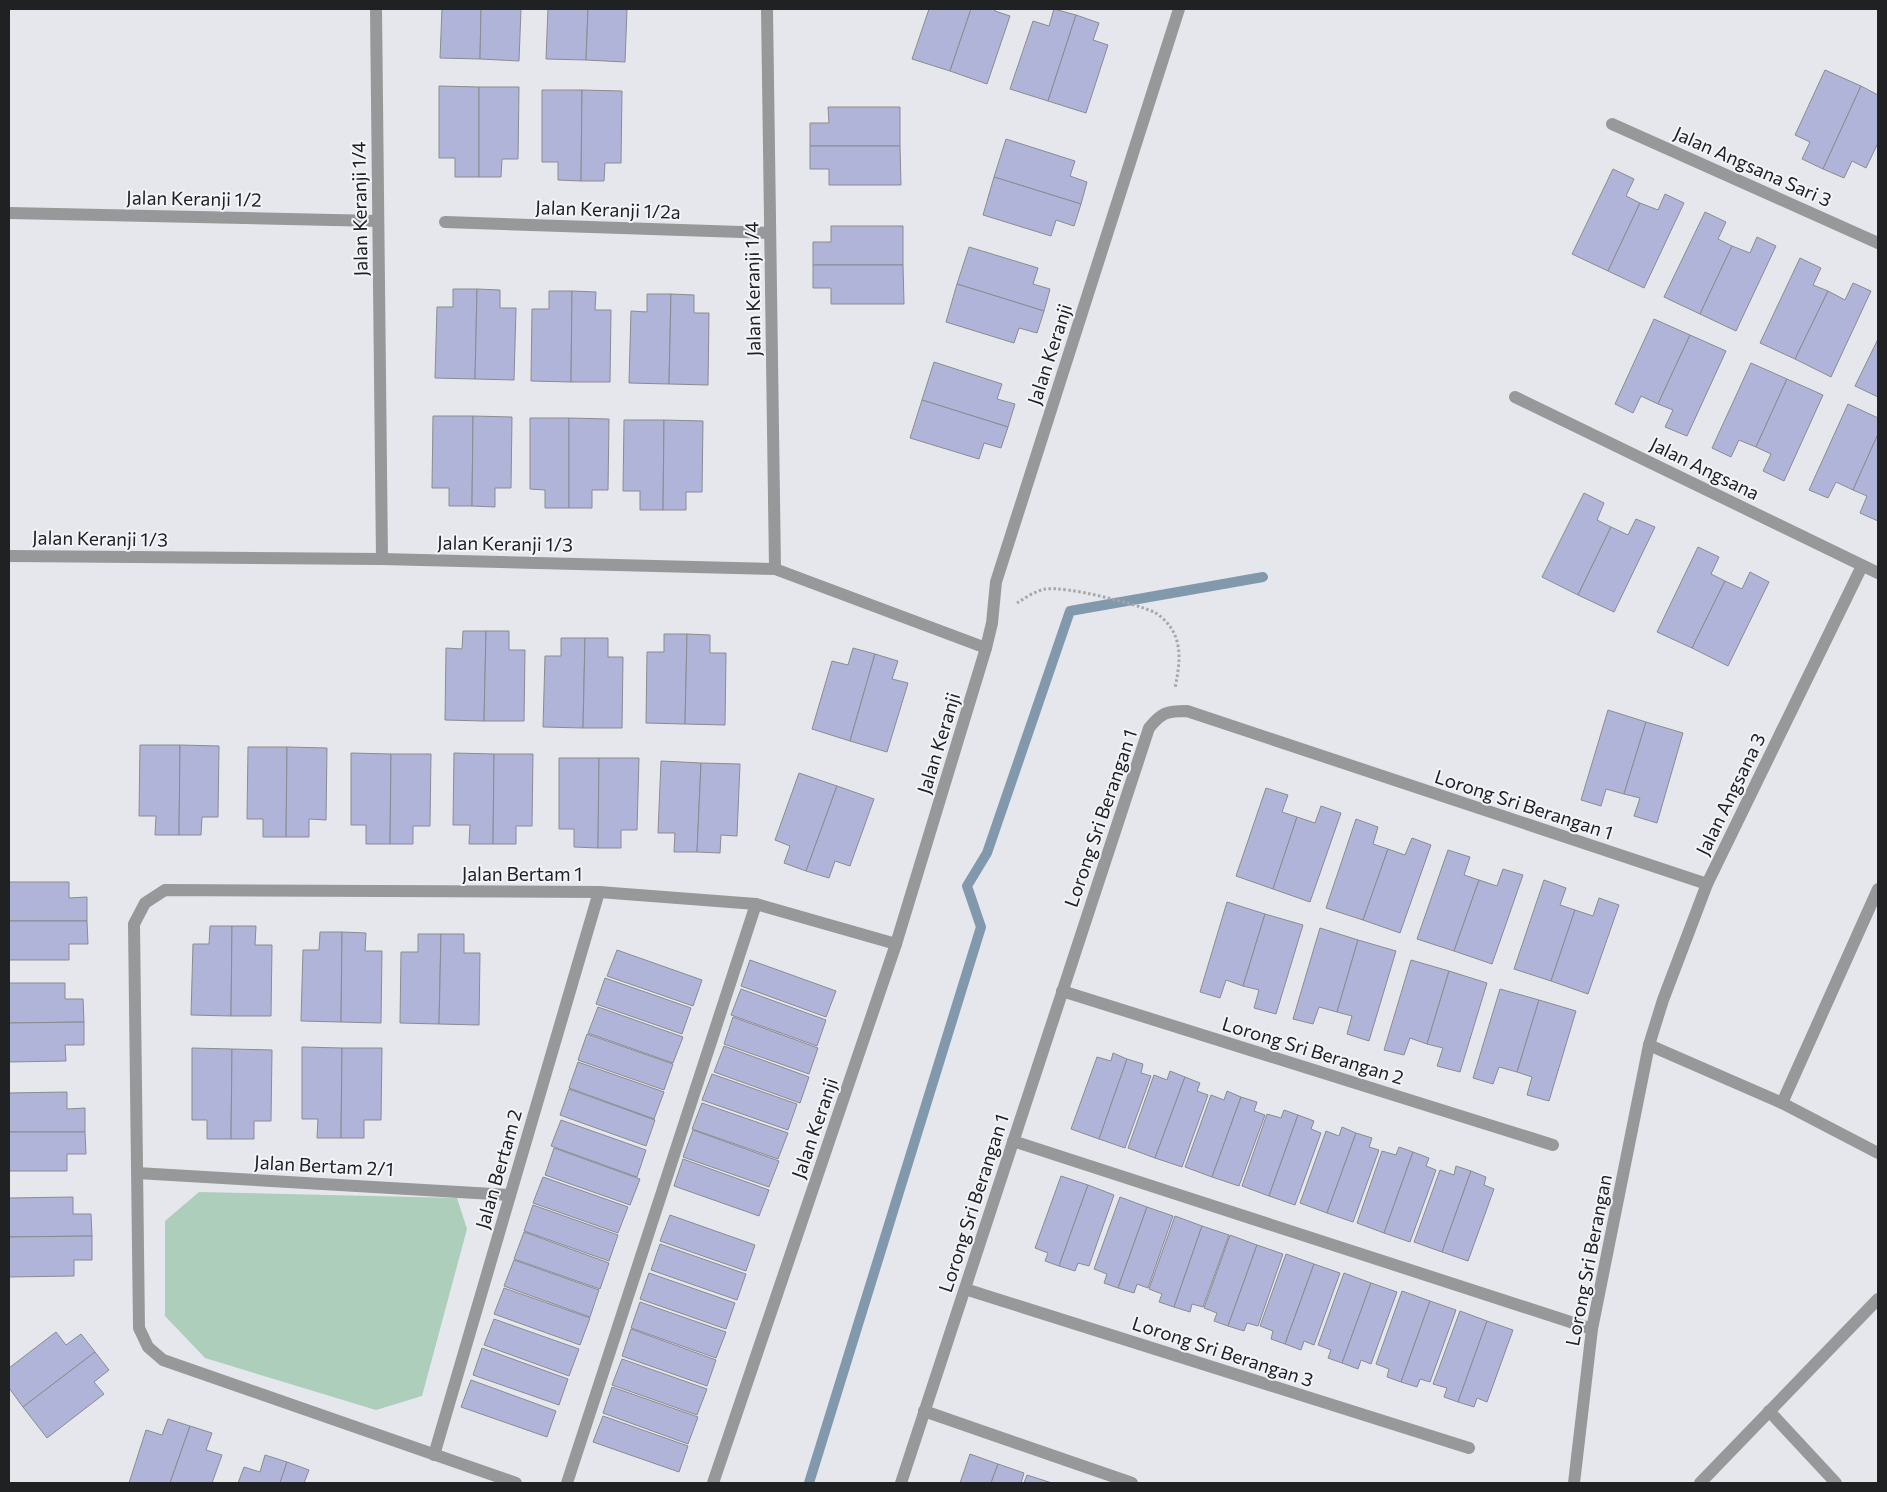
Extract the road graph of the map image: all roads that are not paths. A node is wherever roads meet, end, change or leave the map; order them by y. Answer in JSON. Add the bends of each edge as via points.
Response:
{"nodes":[{"id":1,"x":376,"y":9,"type":"edge"},
{"id":2,"x":767,"y":9,"type":"edge"},
{"id":3,"x":1179,"y":9,"type":"edge"},
{"id":4,"x":1612,"y":124,"type":"dead end"},
{"id":5,"x":9,"y":213,"type":"edge"},
{"id":6,"x":378,"y":221,"type":"junction"},
{"id":7,"x":445,"y":222,"type":"dead end"},
{"id":8,"x":770,"y":233,"type":"junction"},
{"id":9,"x":1878,"y":242,"type":"edge"},
{"id":10,"x":1515,"y":397,"type":"dead end"},
{"id":11,"x":9,"y":556,"type":"edge"},
{"id":12,"x":382,"y":559,"type":"junction"},
{"id":13,"x":1862,"y":566,"type":"junction"},
{"id":14,"x":775,"y":568,"type":"junction"},
{"id":15,"x":1878,"y":574,"type":"edge"},
{"id":16,"x":986,"y":648,"type":"junction"},
{"id":17,"x":1707,"y":884,"type":"junction"},
{"id":18,"x":1878,"y":889,"type":"edge"},
{"id":19,"x":599,"y":892,"type":"junction"},
{"id":20,"x":756,"y":904,"type":"junction"},
{"id":21,"x":896,"y":944,"type":"junction"},
{"id":22,"x":1062,"y":991,"type":"junction"},
{"id":23,"x":1648,"y":1045,"type":"junction"},
{"id":24,"x":1782,"y":1103,"type":"junction"},
{"id":25,"x":1013,"y":1141,"type":"junction"},
{"id":26,"x":1553,"y":1145,"type":"dead end"},
{"id":27,"x":1878,"y":1153,"type":"edge"},
{"id":28,"x":137,"y":1173,"type":"junction"},
{"id":29,"x":510,"y":1195,"type":"junction"},
{"id":30,"x":965,"y":1289,"type":"junction"},
{"id":31,"x":1878,"y":1299,"type":"edge"},
{"id":32,"x":1592,"y":1329,"type":"junction"},
{"id":33,"x":924,"y":1412,"type":"junction"},
{"id":34,"x":1769,"y":1412,"type":"junction"},
{"id":35,"x":1469,"y":1448,"type":"dead end"},
{"id":36,"x":434,"y":1456,"type":"junction"},
{"id":37,"x":516,"y":1483,"type":"edge"},
{"id":38,"x":568,"y":1483,"type":"edge"},
{"id":39,"x":713,"y":1483,"type":"edge"},
{"id":40,"x":901,"y":1483,"type":"edge"},
{"id":41,"x":1132,"y":1483,"type":"edge"},
{"id":42,"x":1574,"y":1483,"type":"edge"},
{"id":43,"x":1700,"y":1483,"type":"edge"},
{"id":44,"x":1836,"y":1483,"type":"edge"}],
"edges":[{"from":1,"to":6,"type":"street","name":"Jalan Keranji 1/4"},
{"from":2,"to":8,"type":"street","name":"Jalan Keranji 1/4"},
{"from":3,"to":16,"type":"street","name":"Jalan Keranji","via":[[996,582]]},
{"from":4,"to":9,"type":"street","name":"Jalan Angsana Sari 3"},
{"from":5,"to":6,"type":"street","name":"Jalan Keranji 1/2"},
{"from":6,"to":12,"type":"street","name":"Jalan Keranji 1/4"},
{"from":7,"to":8,"type":"street","name":"Jalan Keranji 1/2a"},
{"from":8,"to":14,"type":"street","name":"Jalan Keranji 1/4"},
{"from":10,"to":13,"type":"street","name":"Jalan Angsana"},
{"from":11,"to":12,"type":"street","name":"Jalan Keranji 1/3"},
{"from":12,"to":14,"type":"street","name":"Jalan Keranji 1/3"},
{"from":13,"to":15,"type":"street","name":"Jalan Angsana"},
{"from":13,"to":17,"type":"street","name":"Jalan Angsana 3"},
{"from":14,"to":16,"type":"street","name":"Jalan Keranji 1/3"},
{"from":16,"to":21,"type":"street","name":"Jalan Keranji"},
{"from":17,"to":22,"type":"street","name":"Lorong Sri Berangan 1","via":[[1187,712],[1172,711],[1160,715],[1149,728]]},
{"from":17,"to":23,"type":"street","name":"Jalan Angsana 3"},
{"from":18,"to":24,"type":"street"},
{"from":19,"to":20,"type":"street","name":"Jalan Bertam 1"},
{"from":19,"to":28,"type":"street","name":"Jalan Bertam 1","via":[[166,890],[145,903],[134,924]]},
{"from":19,"to":29,"type":"street","name":"Jalan Bertam 2"},
{"from":20,"to":21,"type":"street","name":"Jalan Bertam 1"},
{"from":20,"to":38,"type":"street"},
{"from":21,"to":39,"type":"street","name":"Jalan Keranji"},
{"from":22,"to":25,"type":"street","name":"Lorong Sri Berangan 1"},
{"from":22,"to":26,"type":"street","name":"Lorong Sri Berangan 2"},
{"from":23,"to":24,"type":"street"},
{"from":23,"to":32,"type":"street","name":"Lorong Sri Berangan"},
{"from":24,"to":27,"type":"street"},
{"from":25,"to":30,"type":"street","name":"Lorong Sri Berangan 1"},
{"from":25,"to":32,"type":"street"},
{"from":28,"to":29,"type":"street","name":"Jalan Bertam 2/1"},
{"from":28,"to":36,"type":"street","via":[[139,1328],[148,1347],[163,1360]]},
{"from":29,"to":36,"type":"street","name":"Jalan Bertam 2"},
{"from":30,"to":33,"type":"street","name":"Lorong Sri Berangan 1"},
{"from":30,"to":35,"type":"street","name":"Lorong Sri Berangan 3"},
{"from":31,"to":34,"type":"street"},
{"from":32,"to":42,"type":"street","name":"Lorong Sri Berangan"},
{"from":33,"to":40,"type":"street","name":"Lorong Sri Berangan 1"},
{"from":33,"to":41,"type":"street"},
{"from":34,"to":43,"type":"street"},
{"from":34,"to":44,"type":"street"},
{"from":36,"to":37,"type":"street"}]}
